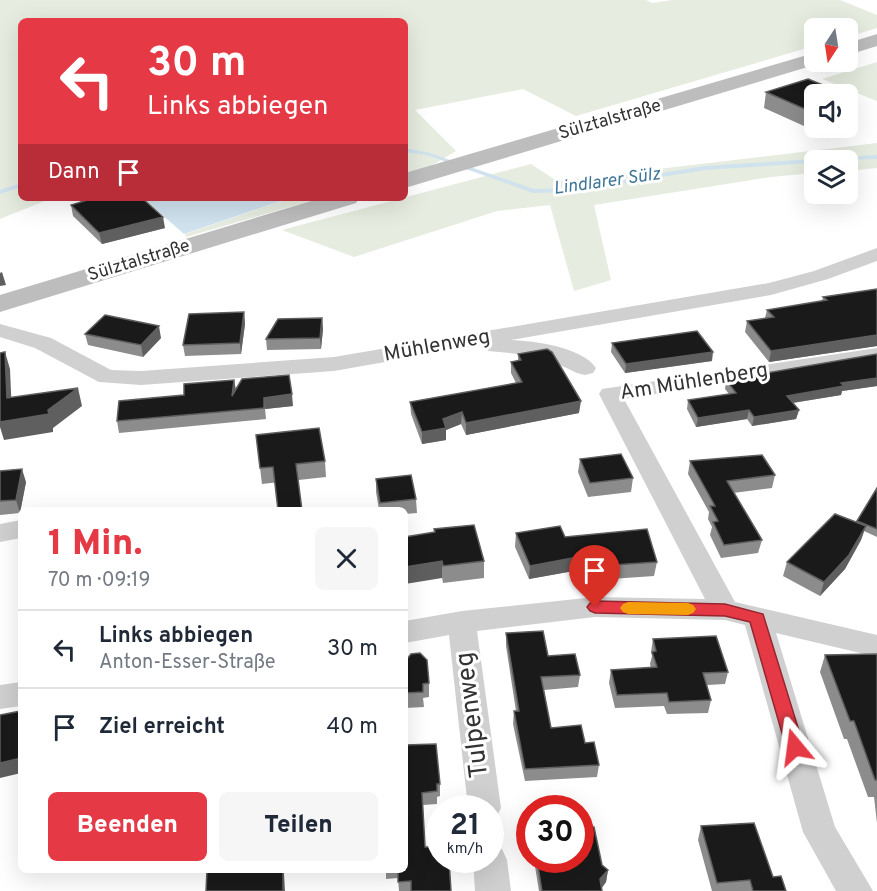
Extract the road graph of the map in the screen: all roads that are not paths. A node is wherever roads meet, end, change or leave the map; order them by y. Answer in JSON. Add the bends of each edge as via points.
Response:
{"nodes":[{"id":1,"x":877,"y":40,"type":"edge"},
{"id":2,"x":858,"y":46,"type":"edge"},
{"id":3,"x":804,"y":62,"type":"edge"},
{"id":4,"x":416,"y":177,"type":"edge"},
{"id":5,"x":337,"y":201,"type":"edge"},
{"id":6,"x":877,"y":254,"type":"edge"},
{"id":7,"x":0,"y":304,"type":"edge"},
{"id":8,"x":0,"y":330,"type":"edge"},
{"id":9,"x":443,"y":345,"type":"junction"},
{"id":10,"x":874,"y":354,"type":"edge"},
{"id":11,"x":585,"y":368,"type":"dead end"},
{"id":12,"x":18,"y":529,"type":"edge"},
{"id":13,"x":0,"y":532,"type":"edge"},
{"id":14,"x":725,"y":610,"type":"junction"},
{"id":15,"x":757,"y":618,"type":"junction"},
{"id":16,"x":462,"y":622,"type":"junction"},
{"id":17,"x":408,"y":631,"type":"edge"},
{"id":18,"x":877,"y":646,"type":"edge"},
{"id":19,"x":18,"y":694,"type":"edge"},
{"id":20,"x":0,"y":697,"type":"edge"},
{"id":21,"x":482,"y":795,"type":"edge"},
{"id":22,"x":491,"y":873,"type":"edge"},
{"id":23,"x":493,"y":891,"type":"edge"},
{"id":24,"x":855,"y":891,"type":"edge"}],
"edges":[{"from":1,"to":2,"type":"main road"},
{"from":3,"to":4,"type":"main road","name":"Sülztalstraße"},
{"from":5,"to":7,"type":"main road","name":"Sülztalstraße"},
{"from":6,"to":9,"type":"street","name":"Mühlenweg","via":[[771,289]]},
{"from":8,"to":9,"type":"street","name":"Mühlenweg","via":[[43,343],[107,377],[118,378],[334,364]]},
{"from":9,"to":11,"type":"street","via":[[536,348],[566,357]]},
{"from":10,"to":14,"type":"street","name":"Am Mühlenberg","via":[[610,394]]},
{"from":12,"to":13,"type":"street"},
{"from":14,"to":15,"type":"street"},
{"from":14,"to":16,"type":"street","via":[[595,607]]},
{"from":15,"to":18,"type":"street"},
{"from":15,"to":24,"type":"street","via":[[820,832]]},
{"from":16,"to":17,"type":"street"},
{"from":16,"to":21,"type":"street","name":"Tulpenweg"},
{"from":19,"to":20,"type":"street"},
{"from":22,"to":23,"type":"street"}]}
